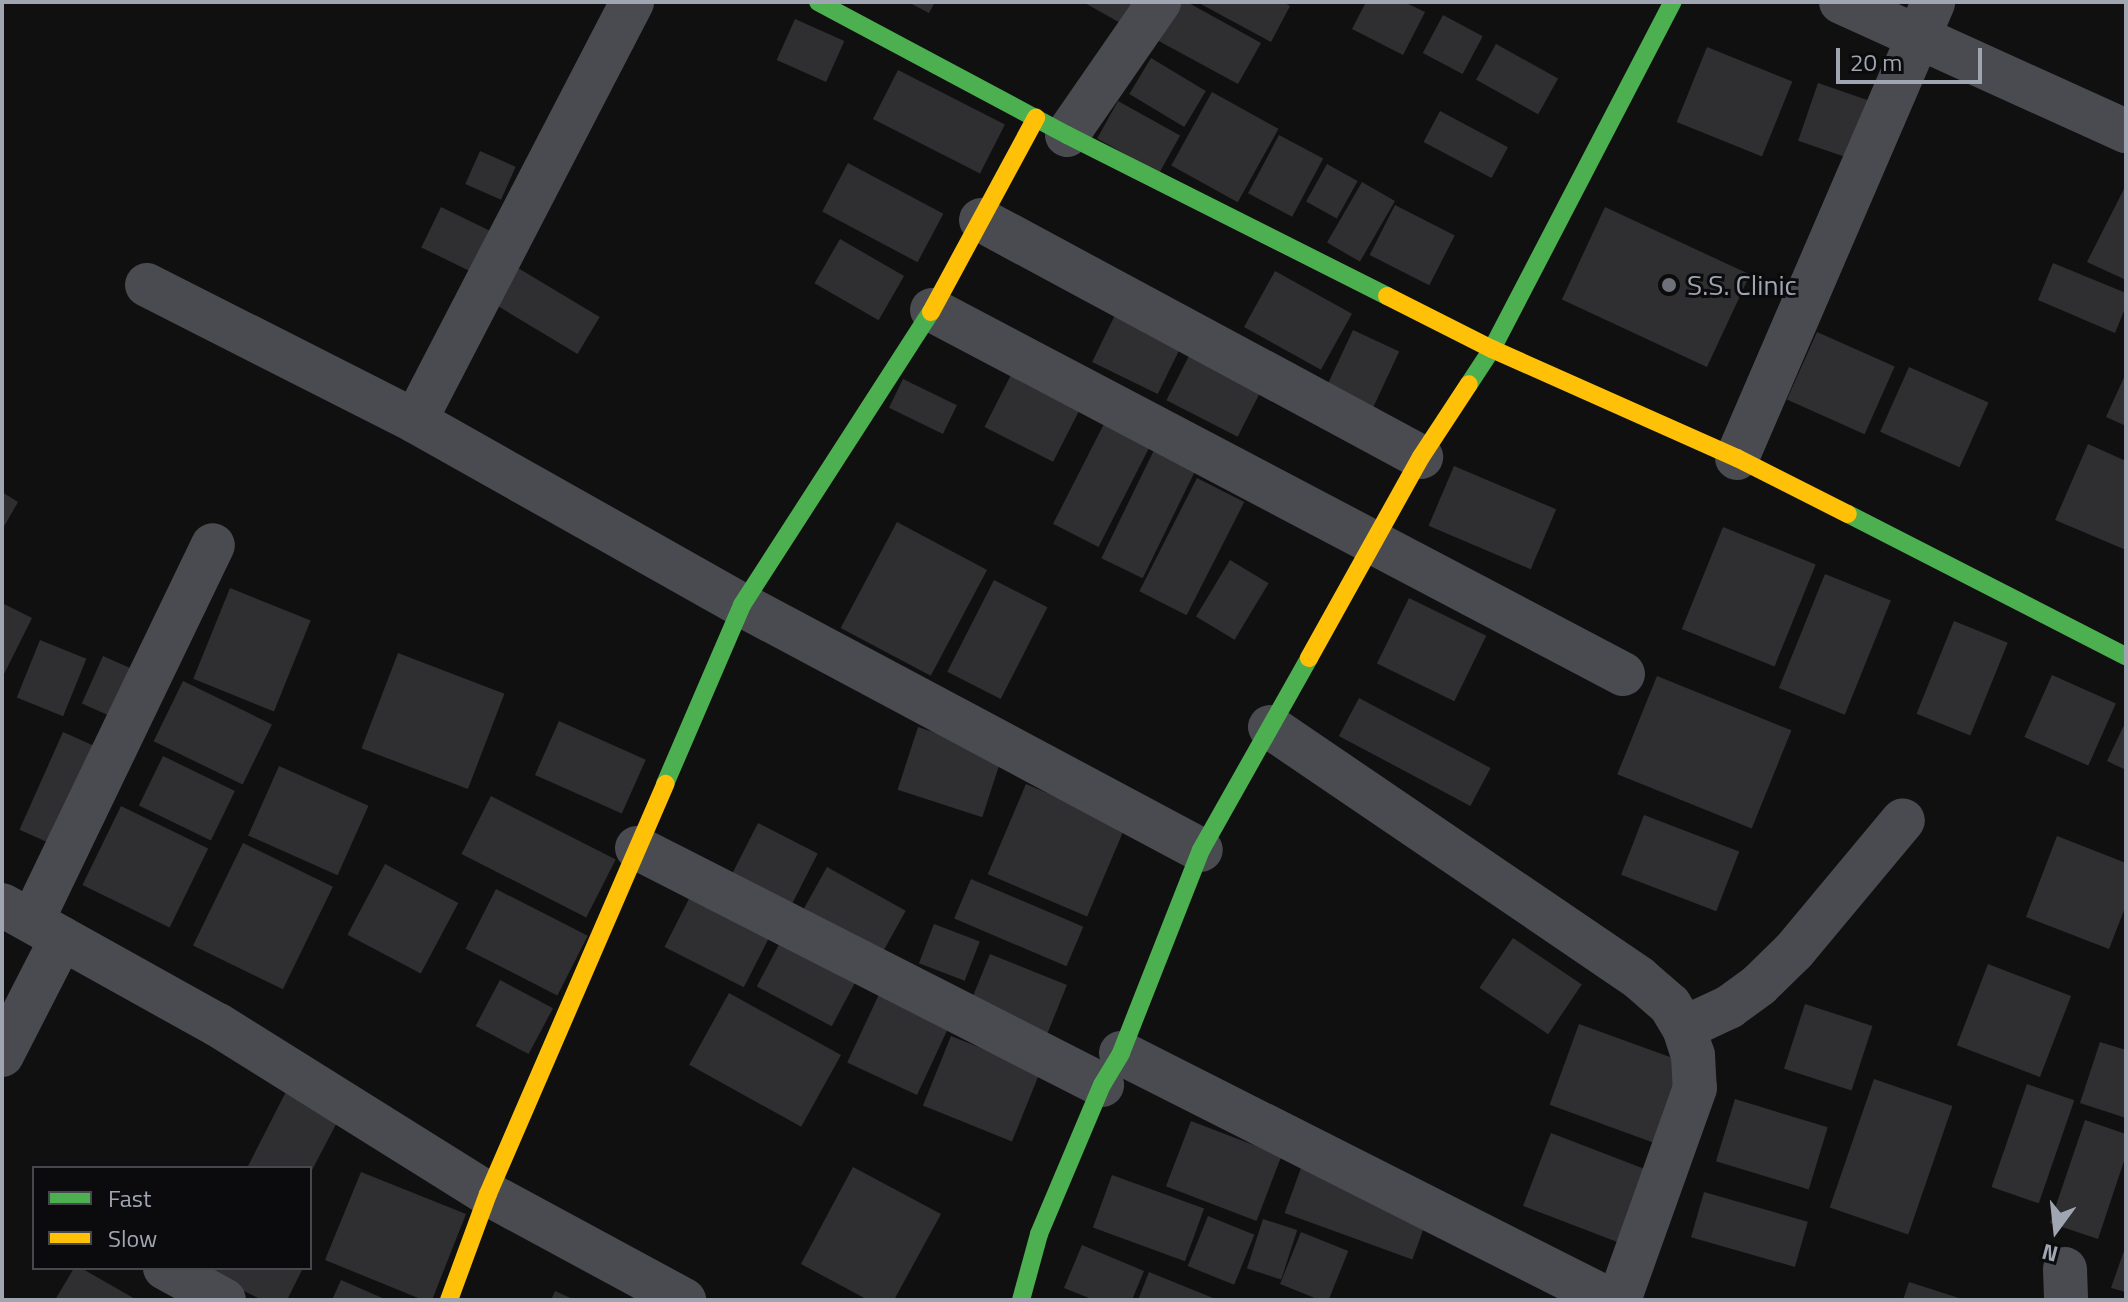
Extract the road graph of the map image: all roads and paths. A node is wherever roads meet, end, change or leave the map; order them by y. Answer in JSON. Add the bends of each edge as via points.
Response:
{"nodes":[{"id":1,"x":632,"y":2,"type":"edge"},
{"id":2,"x":818,"y":2,"type":"edge"},
{"id":3,"x":1159,"y":2,"type":"edge"},
{"id":4,"x":1673,"y":2,"type":"edge"},
{"id":5,"x":1841,"y":2,"type":"edge"},
{"id":6,"x":1926,"y":20,"type":"edge"},
{"id":7,"x":1052,"y":127,"type":"junction"},
{"id":8,"x":2126,"y":131,"type":"edge"},
{"id":9,"x":981,"y":220,"type":"junction"},
{"id":10,"x":147,"y":285,"type":"dead end"},
{"id":11,"x":932,"y":310,"type":"junction"},
{"id":12,"x":1492,"y":349,"type":"junction"},
{"id":13,"x":415,"y":421,"type":"junction"},
{"id":14,"x":1421,"y":457,"type":"junction"},
{"id":15,"x":1737,"y":458,"type":"junction"},
{"id":16,"x":1373,"y":542,"type":"junction"},
{"id":17,"x":213,"y":545,"type":"dead end"},
{"id":18,"x":742,"y":605,"type":"junction"},
{"id":19,"x":2126,"y":656,"type":"edge"},
{"id":20,"x":1623,"y":674,"type":"dead end"},
{"id":21,"x":1270,"y":727,"type":"junction"},
{"id":22,"x":1903,"y":820,"type":"dead end"},
{"id":23,"x":637,"y":848,"type":"junction"},
{"id":24,"x":1201,"y":850,"type":"junction"},
{"id":25,"x":32,"y":921,"type":"edge"},
{"id":26,"x":1684,"y":1028,"type":"junction"},
{"id":27,"x":2,"y":1055,"type":"edge"},
{"id":28,"x":1112,"y":1069,"type":"junction"},
{"id":29,"x":488,"y":1194,"type":"junction"},
{"id":30,"x":169,"y":1270,"type":"edge"},
{"id":31,"x":224,"y":1300,"type":"edge"},
{"id":32,"x":449,"y":1300,"type":"edge"},
{"id":33,"x":684,"y":1300,"type":"edge"},
{"id":34,"x":1021,"y":1300,"type":"edge"},
{"id":35,"x":1610,"y":1300,"type":"edge"},
{"id":36,"x":1619,"y":1300,"type":"edge"}],
"edges":[{"from":1,"to":13,"type":"street"},
{"from":2,"to":7,"type":"street"},
{"from":3,"to":7,"type":"street"},
{"from":4,"to":12,"type":"street"},
{"from":5,"to":6,"type":"street"},
{"from":6,"to":8,"type":"street"},
{"from":6,"to":15,"type":"street"},
{"from":7,"to":9,"type":"street"},
{"from":7,"to":12,"type":"street"},
{"from":9,"to":11,"type":"street"},
{"from":9,"to":14,"type":"street"},
{"from":10,"to":13,"type":"street"},
{"from":11,"to":16,"type":"street"},
{"from":11,"to":18,"type":"street"},
{"from":12,"to":14,"type":"street"},
{"from":12,"to":15,"type":"street"},
{"from":13,"to":18,"type":"street"},
{"from":14,"to":16,"type":"street"},
{"from":15,"to":19,"type":"street"},
{"from":16,"to":20,"type":"street"},
{"from":16,"to":21,"type":"street"},
{"from":17,"to":25,"type":"street"},
{"from":18,"to":23,"type":"street"},
{"from":18,"to":24,"type":"street"},
{"from":21,"to":24,"type":"street"},
{"from":21,"to":26,"type":"street","via":[[1639,978],[1670,1005]]},
{"from":22,"to":26,"type":"street","via":[[1794,951],[1759,985],[1729,1007]]},
{"from":23,"to":28,"type":"street"},
{"from":23,"to":29,"type":"street"},
{"from":24,"to":28,"type":"street"},
{"from":25,"to":27,"type":"street"},
{"from":25,"to":29,"type":"street","via":[[206,1018]]},
{"from":26,"to":36,"type":"street","via":[[1695,1088]]},
{"from":28,"to":34,"type":"street","via":[[1039,1234]]},
{"from":28,"to":35,"type":"street"},
{"from":29,"to":32,"type":"street"},
{"from":29,"to":33,"type":"street"},
{"from":30,"to":31,"type":"street"}]}
